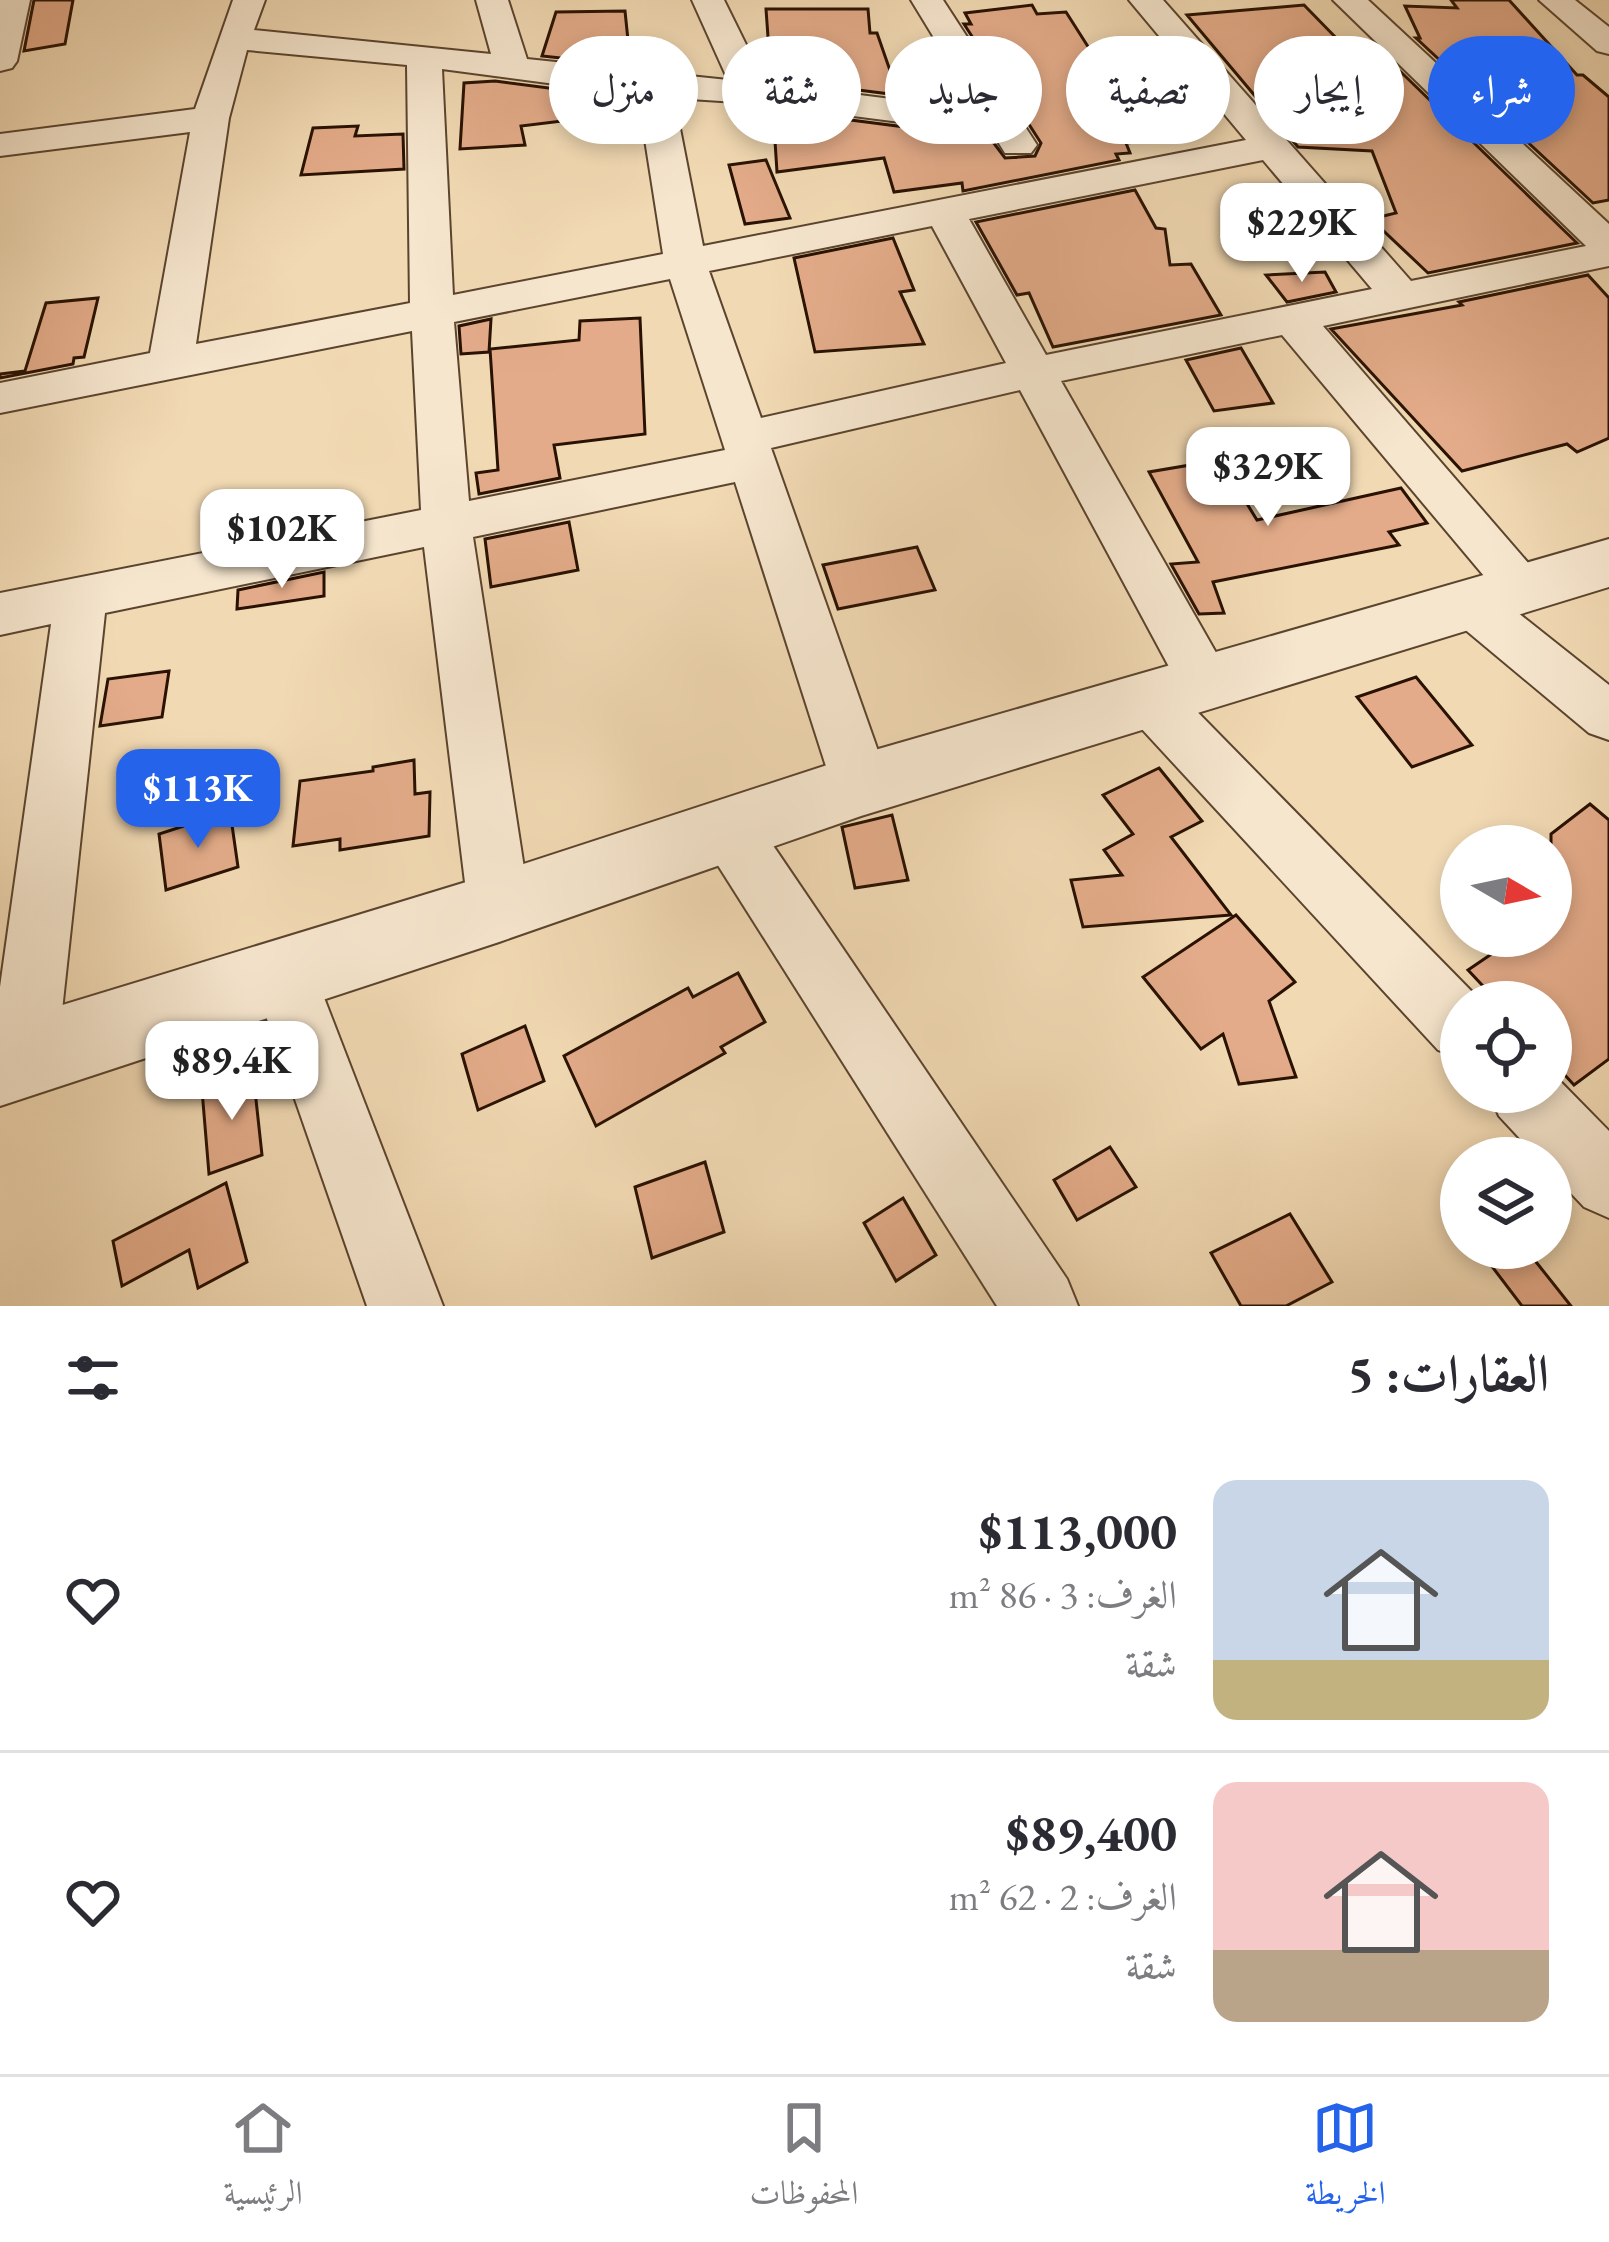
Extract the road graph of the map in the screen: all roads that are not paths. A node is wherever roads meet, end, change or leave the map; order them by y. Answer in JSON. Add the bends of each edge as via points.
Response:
{"nodes":[{"id":1,"x":14,"y":0,"type":"edge"},
{"id":2,"x":249,"y":0,"type":"edge"},
{"id":3,"x":492,"y":0,"type":"edge"},
{"id":4,"x":708,"y":0,"type":"edge"},
{"id":5,"x":927,"y":0,"type":"edge"},
{"id":6,"x":1145,"y":0,"type":"edge"},
{"id":7,"x":1349,"y":0,"type":"edge"},
{"id":8,"x":1562,"y":6,"type":"edge"},
{"id":9,"x":1609,"y":6,"type":"edge"},
{"id":10,"x":725,"y":36,"type":"edge"},
{"id":11,"x":950,"y":36,"type":"edge"},
{"id":12,"x":235,"y":39,"type":"junction"},
{"id":13,"x":1609,"y":44,"type":"edge"},
{"id":14,"x":424,"y":56,"type":"junction"},
{"id":15,"x":0,"y":61,"type":"edge"},
{"id":16,"x":512,"y":67,"type":"junction"},
{"id":17,"x":549,"y":72,"type":"edge"},
{"id":18,"x":211,"y":118,"type":"junction"},
{"id":19,"x":664,"y":144,"type":"edge"},
{"id":20,"x":1017,"y":144,"type":"edge"},
{"id":21,"x":0,"y":145,"type":"edge"},
{"id":22,"x":1276,"y":146,"type":"junction"},
{"id":23,"x":1041,"y":190,"type":"junction"},
{"id":24,"x":943,"y":209,"type":"junction"},
{"id":25,"x":1609,"y":250,"type":"edge"},
{"id":26,"x":685,"y":262,"type":"junction"},
{"id":27,"x":1400,"y":295,"type":"junction"},
{"id":28,"x":432,"y":310,"type":"junction"},
{"id":29,"x":1295,"y":322,"type":"junction"},
{"id":30,"x":171,"y":363,"type":"junction"},
{"id":31,"x":1034,"y":373,"type":"junction"},
{"id":32,"x":0,"y":398,"type":"edge"},
{"id":33,"x":749,"y":450,"type":"junction"},
{"id":34,"x":446,"y":522,"type":"junction"},
{"id":35,"x":1609,"y":563,"type":"edge"},
{"id":36,"x":1496,"y":595,"type":"junction"},
{"id":37,"x":80,"y":596,"type":"junction"},
{"id":38,"x":0,"y":614,"type":"edge"},
{"id":39,"x":1178,"y":692,"type":"junction"},
{"id":40,"x":1609,"y":717,"type":"edge"},
{"id":41,"x":861,"y":784,"type":"junction"},
{"id":42,"x":728,"y":830,"type":"junction"},
{"id":43,"x":499,"y":907,"type":"junction"},
{"id":44,"x":284,"y":973,"type":"junction"},
{"id":45,"x":1440,"y":1002,"type":"edge"},
{"id":46,"x":11,"y":1061,"type":"edge"},
{"id":47,"x":1543,"y":1113,"type":"edge"},
{"id":48,"x":1609,"y":1182,"type":"edge"},
{"id":49,"x":405,"y":1306,"type":"edge"},
{"id":50,"x":1040,"y":1306,"type":"edge"}],
"edges":[{"from":1,"to":15,"type":"street"},
{"from":2,"to":12,"type":"street"},
{"from":3,"to":16,"type":"street"},
{"from":4,"to":10,"type":"street"},
{"from":5,"to":11,"type":"street"},
{"from":6,"to":22,"type":"street"},
{"from":7,"to":25,"type":"street"},
{"from":8,"to":9,"type":"street"},
{"from":8,"to":13,"type":"street"},
{"from":12,"to":14,"type":"street"},
{"from":12,"to":18,"type":"street"},
{"from":14,"to":16,"type":"street"},
{"from":14,"to":28,"type":"street"},
{"from":16,"to":17,"type":"street"},
{"from":18,"to":21,"type":"street"},
{"from":18,"to":30,"type":"street"},
{"from":19,"to":26,"type":"street"},
{"from":20,"to":23,"type":"street"},
{"from":22,"to":23,"type":"street"},
{"from":22,"to":27,"type":"street"},
{"from":23,"to":24,"type":"street"},
{"from":24,"to":26,"type":"street"},
{"from":24,"to":31,"type":"street"},
{"from":25,"to":27,"type":"street"},
{"from":26,"to":28,"type":"street"},
{"from":26,"to":33,"type":"street"},
{"from":27,"to":29,"type":"street"},
{"from":28,"to":30,"type":"street"},
{"from":28,"to":34,"type":"street"},
{"from":29,"to":31,"type":"street"},
{"from":29,"to":36,"type":"street"},
{"from":30,"to":32,"type":"street"},
{"from":31,"to":33,"type":"street"},
{"from":31,"to":39,"type":"street"},
{"from":33,"to":34,"type":"street"},
{"from":33,"to":41,"type":"street"},
{"from":34,"to":37,"type":"street"},
{"from":34,"to":43,"type":"street"},
{"from":35,"to":36,"type":"street"},
{"from":36,"to":39,"type":"street"},
{"from":36,"to":40,"type":"street"},
{"from":37,"to":38,"type":"street"},
{"from":37,"to":46,"type":"street","via":[[70,706]]},
{"from":39,"to":41,"type":"street"},
{"from":39,"to":45,"type":"street"},
{"from":41,"to":42,"type":"street"},
{"from":42,"to":43,"type":"street"},
{"from":42,"to":50,"type":"street"},
{"from":43,"to":44,"type":"street"},
{"from":44,"to":46,"type":"street"},
{"from":44,"to":49,"type":"street"},
{"from":47,"to":48,"type":"street"}]}
